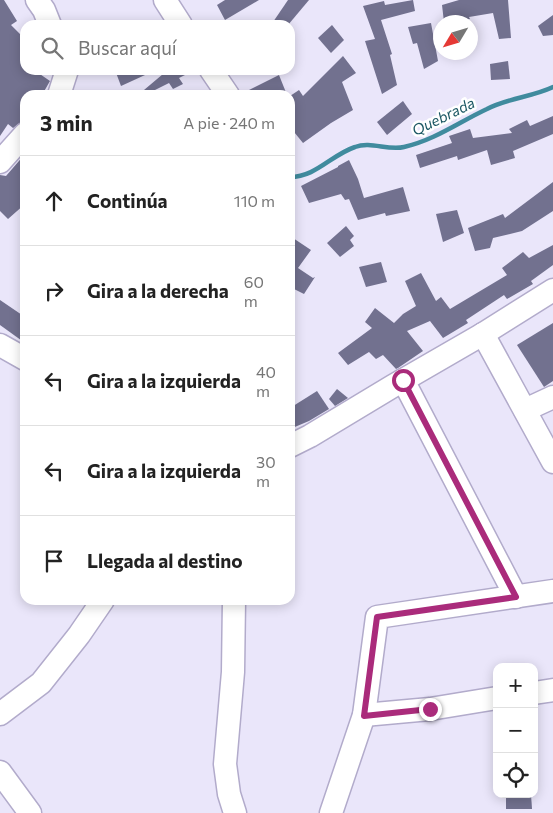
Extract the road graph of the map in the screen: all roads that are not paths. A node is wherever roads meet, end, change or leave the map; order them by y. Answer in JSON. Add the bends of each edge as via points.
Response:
{"nodes":[{"id":1,"x":37,"y":0,"type":"edge"},
{"id":2,"x":165,"y":0,"type":"edge"},
{"id":3,"x":48,"y":20,"type":"edge"},
{"id":4,"x":178,"y":20,"type":"edge"},
{"id":5,"x":65,"y":75,"type":"edge"},
{"id":6,"x":214,"y":75,"type":"edge"},
{"id":7,"x":61,"y":90,"type":"edge"},
{"id":8,"x":225,"y":90,"type":"edge"},
{"id":9,"x":20,"y":140,"type":"edge"},
{"id":10,"x":0,"y":162,"type":"edge"},
{"id":11,"x":553,"y":290,"type":"edge"},
{"id":12,"x":483,"y":334,"type":"junction"},
{"id":13,"x":0,"y":346,"type":"edge"},
{"id":14,"x":20,"y":356,"type":"edge"},
{"id":15,"x":403,"y":380,"type":"junction"},
{"id":16,"x":553,"y":397,"type":"edge"},
{"id":17,"x":525,"y":410,"type":"junction"},
{"id":18,"x":295,"y":444,"type":"edge"},
{"id":19,"x":553,"y":462,"type":"edge"},
{"id":20,"x":553,"y":591,"type":"edge"},
{"id":21,"x":516,"y":597,"type":"junction"},
{"id":22,"x":100,"y":605,"type":"edge"},
{"id":23,"x":234,"y":605,"type":"edge"},
{"id":24,"x":553,"y":690,"type":"edge"},
{"id":25,"x":538,"y":692,"type":"edge"},
{"id":26,"x":493,"y":699,"type":"edge"},
{"id":27,"x":0,"y":714,"type":"edge"},
{"id":28,"x":364,"y":716,"type":"junction"},
{"id":29,"x":0,"y":772,"type":"edge"},
{"id":30,"x":30,"y":813,"type":"edge"},
{"id":31,"x":235,"y":813,"type":"edge"},
{"id":32,"x":331,"y":813,"type":"edge"}],
"edges":[{"from":1,"to":3,"type":"street"},
{"from":2,"to":4,"type":"street"},
{"from":5,"to":7,"type":"street"},
{"from":6,"to":8,"type":"street"},
{"from":9,"to":10,"type":"street"},
{"from":11,"to":12,"type":"street"},
{"from":12,"to":15,"type":"street"},
{"from":12,"to":17,"type":"street"},
{"from":13,"to":14,"type":"street"},
{"from":15,"to":18,"type":"street"},
{"from":15,"to":21,"type":"street"},
{"from":16,"to":17,"type":"street"},
{"from":17,"to":19,"type":"street"},
{"from":20,"to":21,"type":"street"},
{"from":21,"to":28,"type":"street","via":[[377,617]]},
{"from":22,"to":27,"type":"street","via":[[41,683]]},
{"from":23,"to":31,"type":"street","via":[[233,672],[225,764],[228,794]]},
{"from":24,"to":25,"type":"street"},
{"from":26,"to":28,"type":"street"},
{"from":28,"to":32,"type":"street"},
{"from":29,"to":30,"type":"street"}]}
